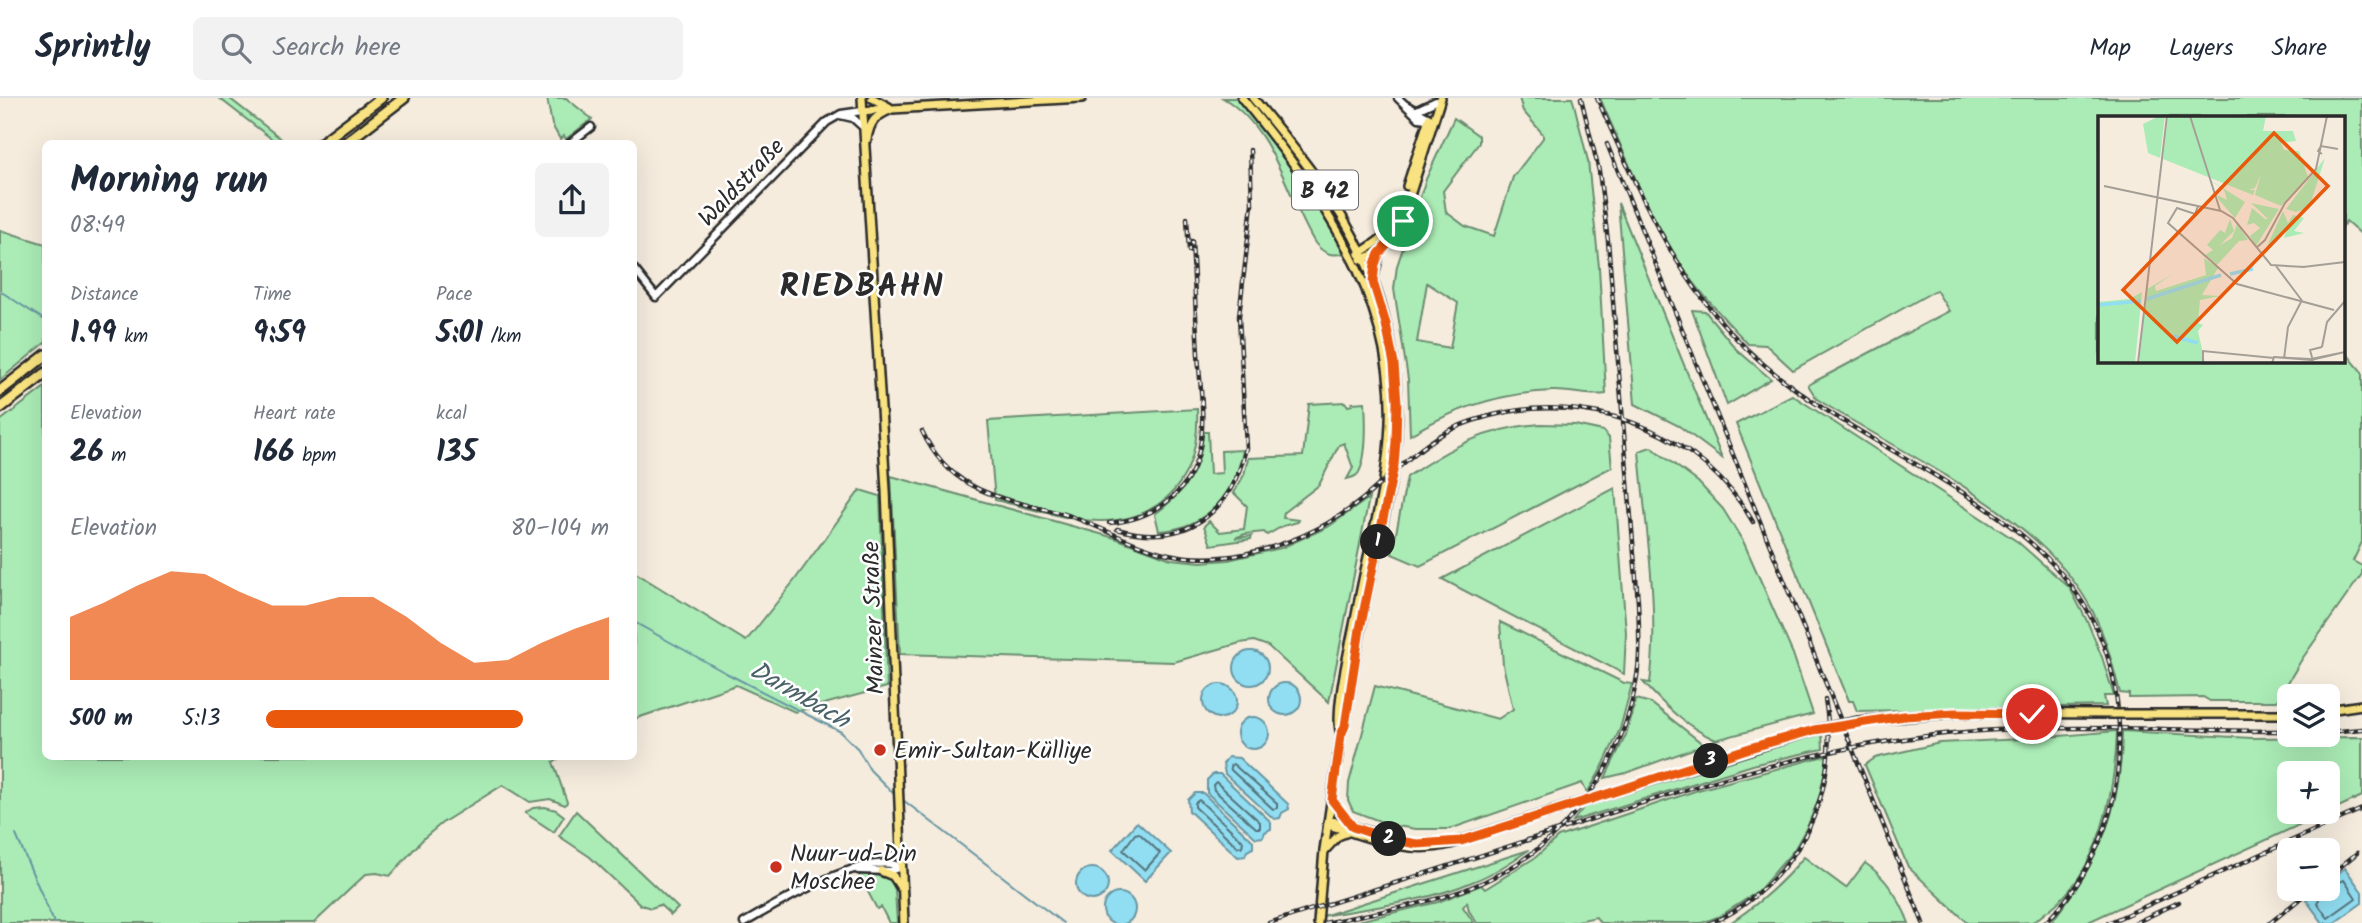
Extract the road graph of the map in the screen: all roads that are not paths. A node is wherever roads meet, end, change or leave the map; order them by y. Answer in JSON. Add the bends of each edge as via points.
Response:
{"nodes":[{"id":1,"x":381,"y":98,"type":"edge"},
{"id":2,"x":404,"y":98,"type":"edge"},
{"id":3,"x":862,"y":98,"type":"edge"},
{"id":4,"x":872,"y":98,"type":"edge"},
{"id":5,"x":1082,"y":98,"type":"edge"},
{"id":6,"x":1242,"y":98,"type":"edge"},
{"id":7,"x":1253,"y":98,"type":"edge"},
{"id":8,"x":1438,"y":99,"type":"edge"},
{"id":9,"x":1400,"y":100,"type":"edge"},
{"id":10,"x":892,"y":109,"type":"junction"},
{"id":11,"x":862,"y":111,"type":"junction"},
{"id":12,"x":1414,"y":112,"type":"junction"},
{"id":13,"x":838,"y":115,"type":"junction"},
{"id":14,"x":1431,"y":119,"type":"junction"},
{"id":15,"x":591,"y":127,"type":"dead end"},
{"id":16,"x":863,"y":128,"type":"junction"},
{"id":17,"x":1422,"y":139,"type":"junction"},
{"id":18,"x":325,"y":140,"type":"edge"},
{"id":19,"x":349,"y":140,"type":"edge"},
{"id":20,"x":574,"y":140,"type":"edge"},
{"id":21,"x":866,"y":142,"type":"junction"},
{"id":22,"x":1379,"y":254,"type":"junction"},
{"id":23,"x":1362,"y":256,"type":"junction"},
{"id":24,"x":1354,"y":259,"type":"junction"},
{"id":25,"x":637,"y":273,"type":"edge"},
{"id":26,"x":1373,"y":282,"type":"junction"},
{"id":27,"x":42,"y":358,"type":"edge"},
{"id":28,"x":42,"y":376,"type":"edge"},
{"id":29,"x":0,"y":391,"type":"edge"},
{"id":30,"x":0,"y":408,"type":"edge"},
{"id":31,"x":2362,"y":705,"type":"edge"},
{"id":32,"x":2340,"y":708,"type":"edge"},
{"id":33,"x":2277,"y":714,"type":"edge"},
{"id":34,"x":1341,"y":735,"type":"junction"},
{"id":35,"x":1332,"y":800,"type":"junction"},
{"id":36,"x":1329,"y":823,"type":"junction"},
{"id":37,"x":1351,"y":829,"type":"junction"},
{"id":38,"x":900,"y":849,"type":"junction"},
{"id":39,"x":1324,"y":850,"type":"junction"},
{"id":40,"x":901,"y":867,"type":"junction"},
{"id":41,"x":882,"y":868,"type":"junction"},
{"id":42,"x":902,"y":888,"type":"junction"},
{"id":43,"x":744,"y":923,"type":"edge"},
{"id":44,"x":904,"y":923,"type":"edge"},
{"id":45,"x":1318,"y":923,"type":"edge"}],
"edges":[{"from":1,"to":18,"type":"highway"},
{"from":2,"to":19,"type":"highway"},
{"from":3,"to":11,"type":"main road","name":"Mainzer Straße"},
{"from":4,"to":10,"type":"main road"},
{"from":5,"to":10,"type":"main road"},
{"from":6,"to":24,"type":"main road","number":"B 42","via":[[1319,198]]},
{"from":7,"to":23,"type":"main road","number":"B 42","via":[[1321,185]]},
{"from":8,"to":12,"type":"street"},
{"from":8,"to":14,"type":"main road"},
{"from":9,"to":12,"type":"street"},
{"from":10,"to":11,"type":"main road"},
{"from":10,"to":21,"type":"main road","via":[[873,119]]},
{"from":11,"to":13,"type":"street"},
{"from":11,"to":16,"type":"main road","name":"Mainzer Straße"},
{"from":12,"to":14,"type":"street","via":[[1422,120]]},
{"from":12,"to":17,"type":"street","via":[[1422,124]]},
{"from":13,"to":16,"type":"street","via":[[853,118]]},
{"from":13,"to":25,"type":"street","name":"Waldstraße","via":[[656,296]]},
{"from":14,"to":17,"type":"main road"},
{"from":14,"to":22,"type":"main road","via":[[1403,221]]},
{"from":15,"to":20,"type":"street"},
{"from":16,"to":21,"type":"main road","name":"Mainzer Straße"},
{"from":17,"to":23,"type":"main road","via":[[1394,226]]},
{"from":21,"to":38,"type":"main road","name":"Mainzer Straße","via":[[886,480]]},
{"from":22,"to":23,"type":"main road"},
{"from":22,"to":26,"type":"main road"},
{"from":23,"to":24,"type":"main road"},
{"from":23,"to":26,"type":"main road","number":"B 42"},
{"from":24,"to":34,"type":"main road","number":"B 42","via":[[1381,344],[1390,422],[1385,473],[1344,682],[1338,726]]},
{"from":26,"to":34,"type":"main road","number":"B 42","via":[[1394,364],[1396,441]]},
{"from":27,"to":29,"type":"highway"},
{"from":28,"to":30,"type":"highway"},
{"from":31,"to":32,"type":"main road"},
{"from":33,"to":37,"type":"main road","bridge":true,"via":[[1955,713],[1859,721],[1814,730],[1461,841],[1404,843]]},
{"from":34,"to":35,"type":"main road","number":"B 42"},
{"from":35,"to":36,"type":"main road","number":"B 42"},
{"from":35,"to":37,"type":"main road"},
{"from":36,"to":37,"type":"main road"},
{"from":36,"to":39,"type":"main road"},
{"from":37,"to":39,"type":"main road"},
{"from":38,"to":40,"type":"main road","name":"Mainzer Straße"},
{"from":38,"to":41,"type":"street"},
{"from":39,"to":45,"type":"main road"},
{"from":40,"to":41,"type":"street"},
{"from":40,"to":42,"type":"main road","name":"Mainzer Straße"},
{"from":41,"to":42,"type":"main road"},
{"from":41,"to":43,"type":"street","via":[[852,870],[825,880]]},
{"from":42,"to":44,"type":"main road","name":"Mainzer Straße"}]}
